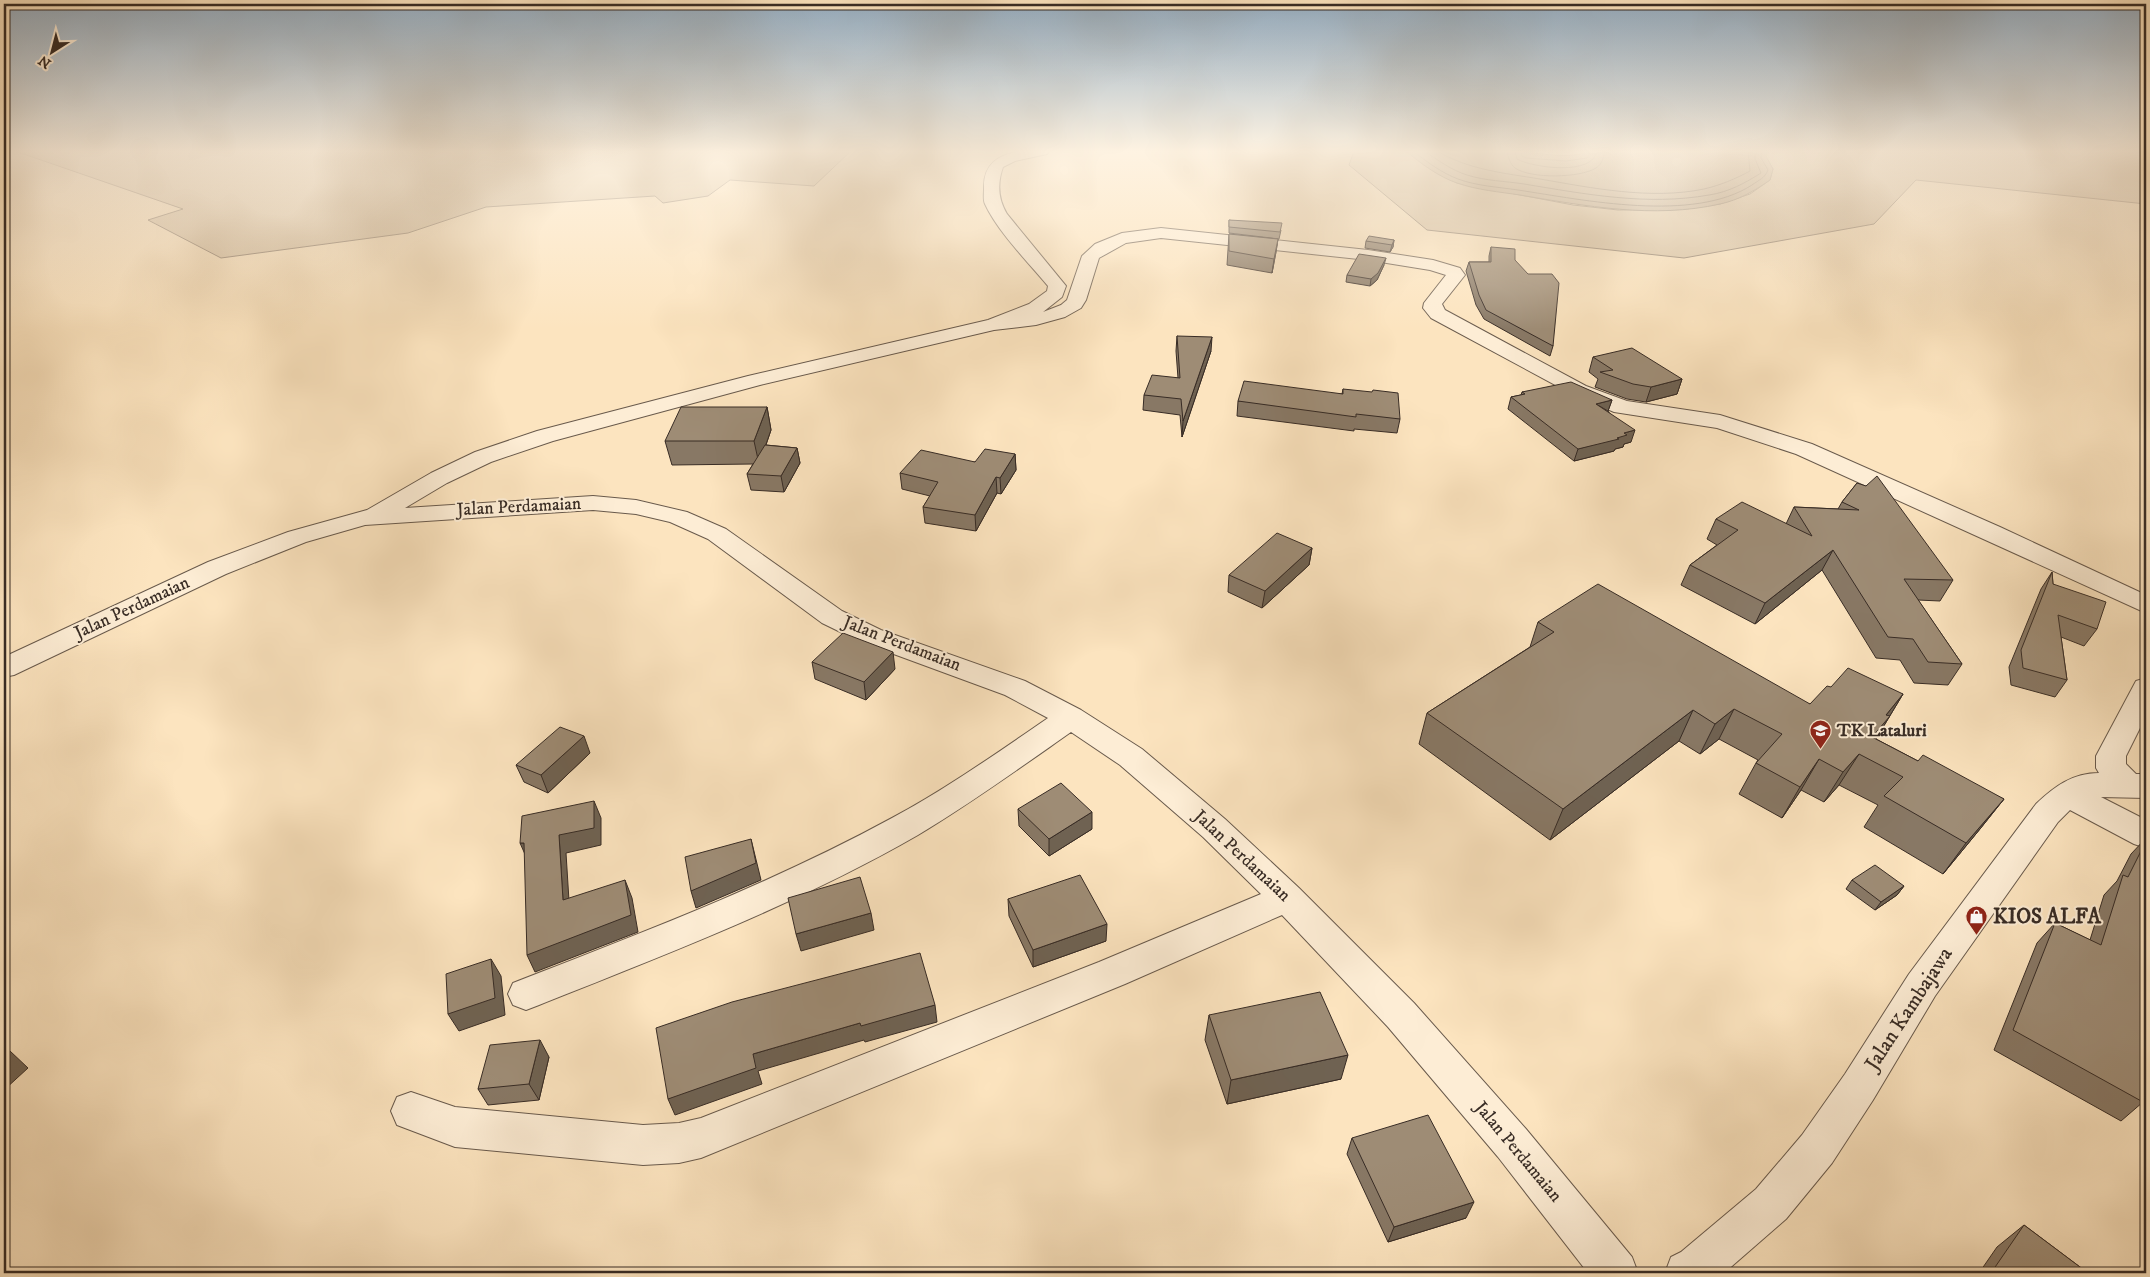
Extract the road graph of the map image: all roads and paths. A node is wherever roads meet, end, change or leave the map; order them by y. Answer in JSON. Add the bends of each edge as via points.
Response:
{"nodes":[{"id":1,"x":997,"y":211,"type":"edge"},
{"id":2,"x":994,"y":324,"type":"junction"},
{"id":3,"x":372,"y":517,"type":"junction"},
{"id":4,"x":2146,"y":605,"type":"edge"},
{"id":5,"x":4,"y":668,"type":"edge"},
{"id":6,"x":2146,"y":688,"type":"edge"},
{"id":7,"x":1071,"y":717,"type":"junction"},
{"id":8,"x":2137,"y":785,"type":"edge"},
{"id":9,"x":2067,"y":794,"type":"junction"},
{"id":10,"x":2146,"y":835,"type":"edge"},
{"id":11,"x":1287,"y":898,"type":"junction"},
{"id":12,"x":526,"y":994,"type":"dead end"},
{"id":13,"x":411,"y":1111,"type":"dead end"},
{"id":14,"x":1616,"y":1273,"type":"edge"},
{"id":15,"x":1687,"y":1273,"type":"edge"}],
"edges":[{"from":1,"to":2,"type":"street","via":[[1057,286],[1056,293],[1036,308]]},
{"from":2,"to":3,"type":"street","via":[[755,380],[545,436],[474,461]]},
{"from":2,"to":4,"type":"street","via":[[1037,318],[1069,308],[1077,297],[1091,256],[1122,238],[1141,234],[1263,243],[1433,265],[1456,275],[1433,303],[1432,308],[1438,314],[1579,390],[1622,407],[1720,422],[1804,448]]},
{"from":3,"to":5,"type":"street","name":"Jalan Perdamaian","via":[[326,527],[217,568]]},
{"from":3,"to":7,"type":"street","name":"Jalan Perdamaian","via":[[593,503],[678,516],[717,534],[832,617],[871,636],[1015,688]]},
{"from":6,"to":8,"type":"street","via":[[2111,756],[2111,768]]},
{"from":7,"to":11,"type":"street","name":"Jalan Perdamaian","via":[[1131,757],[1214,828]]},
{"from":7,"to":12,"type":"street","via":[[978,782],[882,839],[798,882],[693,929]]},
{"from":8,"to":9,"type":"street","name":"Jalan Kambajawa","via":[[2087,785]]},
{"from":9,"to":10,"type":"street"},
{"from":9,"to":15,"type":"street","name":"Jalan Kambajawa","via":[[2047,813],[2014,856],[1934,969],[1817,1149],[1772,1204]]},
{"from":11,"to":13,"type":"street","via":[[1112,973],[701,1138],[643,1145],[455,1127]]},
{"from":11,"to":14,"type":"street","name":"Jalan Perdamaian","via":[[1401,1015],[1512,1143]]}]}
